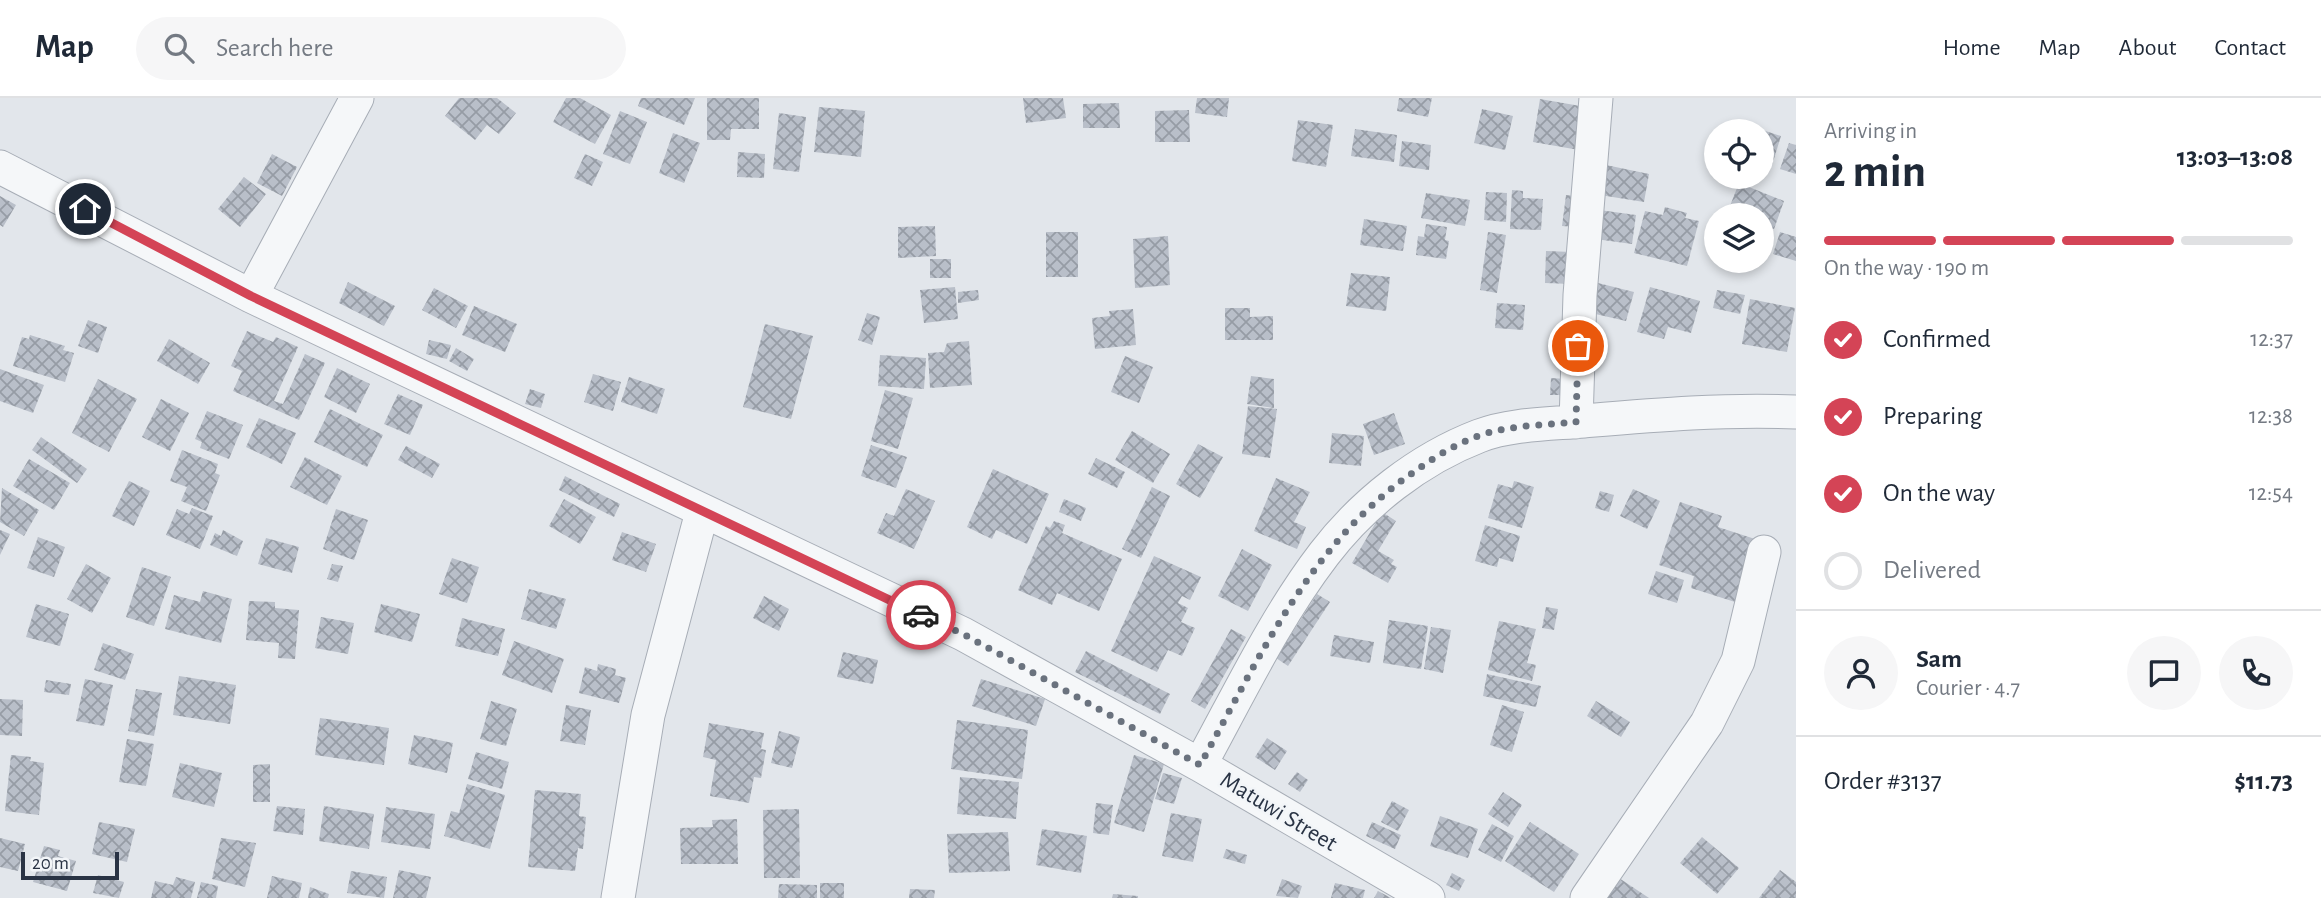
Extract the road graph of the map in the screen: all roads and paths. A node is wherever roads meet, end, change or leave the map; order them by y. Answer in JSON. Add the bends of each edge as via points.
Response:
{"nodes":[{"id":1,"x":357,"y":98,"type":"edge"},
{"id":2,"x":1596,"y":98,"type":"edge"},
{"id":3,"x":0,"y":167,"type":"edge"},
{"id":4,"x":251,"y":296,"type":"junction"},
{"id":5,"x":1796,"y":412,"type":"edge"},
{"id":6,"x":1576,"y":422,"type":"junction"},
{"id":7,"x":702,"y":512,"type":"junction"},
{"id":8,"x":1764,"y":552,"type":"dead end"},
{"id":9,"x":1200,"y":765,"type":"junction"},
{"id":10,"x":618,"y":898,"type":"edge"},
{"id":11,"x":1428,"y":898,"type":"edge"},
{"id":12,"x":1587,"y":898,"type":"edge"}],
"edges":[{"from":1,"to":4,"type":"street"},
{"from":2,"to":6,"type":"street","via":[[1580,295]]},
{"from":3,"to":4,"type":"street","name":"Matuwi Street"},
{"from":4,"to":7,"type":"street","name":"Matuwi Street"},
{"from":5,"to":6,"type":"street","via":[[1724,409]]},
{"from":6,"to":9,"type":"street","via":[[1482,435],[1441,452],[1380,495],[1310,575]]},
{"from":7,"to":9,"type":"street","name":"Matuwi Street","via":[[963,634]]},
{"from":7,"to":10,"type":"street","via":[[648,715]]},
{"from":8,"to":12,"type":"street","via":[[1738,661],[1707,723]]},
{"from":9,"to":11,"type":"street","name":"Matuwi Street"}]}
